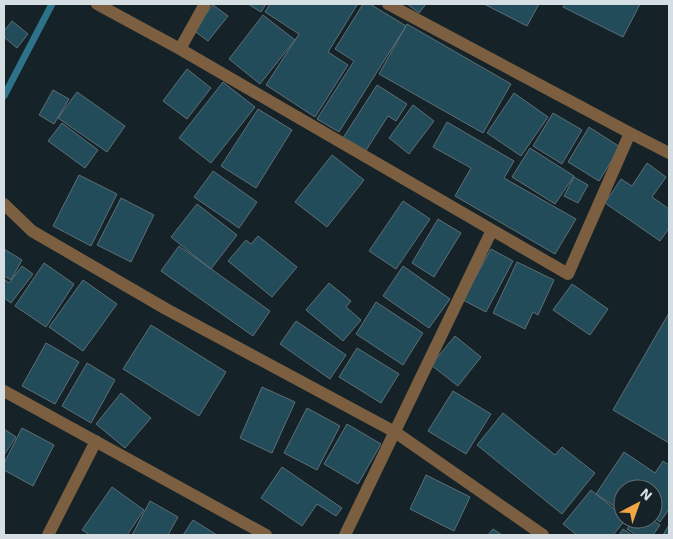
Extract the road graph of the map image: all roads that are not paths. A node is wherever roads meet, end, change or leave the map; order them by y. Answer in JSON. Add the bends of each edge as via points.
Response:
{"nodes":[{"id":1,"x":97,"y":4,"type":"edge"},
{"id":2,"x":205,"y":4,"type":"edge"},
{"id":3,"x":388,"y":4,"type":"edge"},
{"id":4,"x":180,"y":49,"type":"junction"},
{"id":5,"x":630,"y":133,"type":"junction"},
{"id":6,"x":669,"y":153,"type":"edge"},
{"id":7,"x":4,"y":204,"type":"edge"},
{"id":8,"x":492,"y":230,"type":"junction"},
{"id":9,"x":4,"y":390,"type":"edge"},
{"id":10,"x":395,"y":432,"type":"junction"},
{"id":11,"x":96,"y":442,"type":"junction"},
{"id":12,"x":48,"y":535,"type":"edge"},
{"id":13,"x":266,"y":535,"type":"edge"},
{"id":14,"x":345,"y":535,"type":"edge"},
{"id":15,"x":543,"y":535,"type":"edge"}],
"edges":[{"from":1,"to":4,"type":"street"},
{"from":2,"to":4,"type":"street"},
{"from":3,"to":5,"type":"street"},
{"from":4,"to":8,"type":"street"},
{"from":5,"to":6,"type":"street"},
{"from":5,"to":8,"type":"street","via":[[568,274]]},
{"from":7,"to":10,"type":"street","via":[[32,231],[166,309]]},
{"from":8,"to":10,"type":"street"},
{"from":9,"to":11,"type":"street"},
{"from":10,"to":14,"type":"street"},
{"from":10,"to":15,"type":"street"},
{"from":11,"to":12,"type":"street"},
{"from":11,"to":13,"type":"street"}]}
